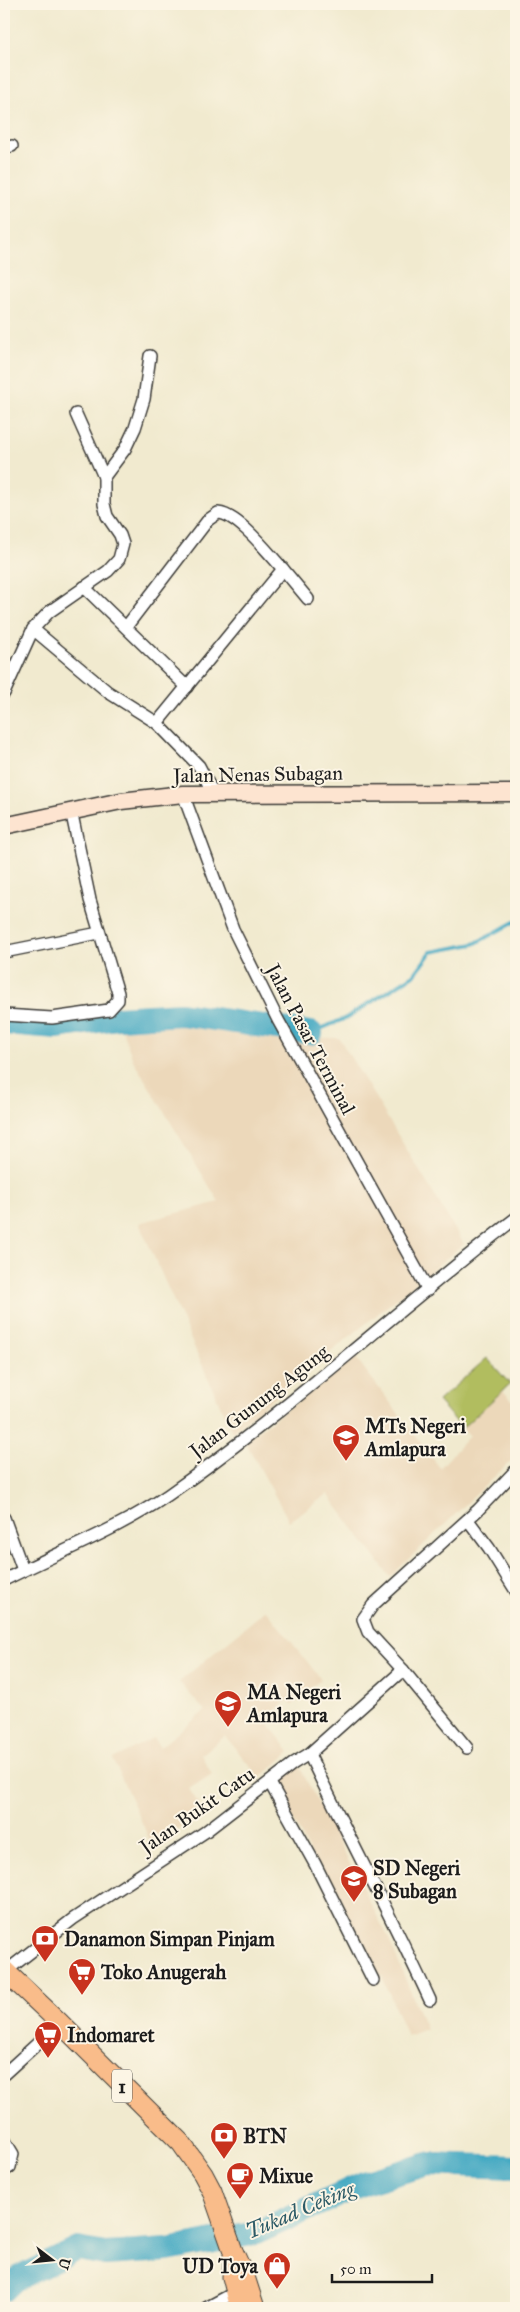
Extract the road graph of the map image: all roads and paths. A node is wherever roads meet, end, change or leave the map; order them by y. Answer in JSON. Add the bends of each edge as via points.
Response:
{"nodes":[{"id":1,"x":150,"y":356,"type":"dead end"},
{"id":2,"x":76,"y":414,"type":"dead end"},
{"id":3,"x":104,"y":477,"type":"junction"},
{"id":4,"x":282,"y":569,"type":"junction"},
{"id":5,"x":84,"y":587,"type":"junction"},
{"id":6,"x":308,"y":599,"type":"dead end"},
{"id":7,"x":126,"y":627,"type":"junction"},
{"id":8,"x":33,"y":628,"type":"junction"},
{"id":9,"x":187,"y":687,"type":"junction"},
{"id":10,"x":4,"y":693,"type":"edge"},
{"id":11,"x":157,"y":724,"type":"junction"},
{"id":12,"x":516,"y":793,"type":"edge"},
{"id":13,"x":184,"y":794,"type":"junction"},
{"id":14,"x":214,"y":795,"type":"junction"},
{"id":15,"x":71,"y":810,"type":"junction"},
{"id":16,"x":4,"y":826,"type":"edge"},
{"id":17,"x":99,"y":933,"type":"junction"},
{"id":18,"x":4,"y":952,"type":"edge"},
{"id":19,"x":4,"y":1015,"type":"edge"},
{"id":20,"x":516,"y":1218,"type":"edge"},
{"id":21,"x":428,"y":1290,"type":"junction"},
{"id":22,"x":516,"y":1470,"type":"edge"},
{"id":23,"x":4,"y":1518,"type":"edge"},
{"id":24,"x":468,"y":1520,"type":"junction"},
{"id":25,"x":23,"y":1570,"type":"junction"},
{"id":26,"x":4,"y":1580,"type":"edge"},
{"id":27,"x":516,"y":1591,"type":"edge"},
{"id":28,"x":403,"y":1670,"type":"junction"},
{"id":29,"x":467,"y":1748,"type":"dead end"},
{"id":30,"x":309,"y":1754,"type":"junction"},
{"id":31,"x":270,"y":1783,"type":"junction"},
{"id":32,"x":4,"y":1971,"type":"edge"},
{"id":33,"x":373,"y":1980,"type":"dead end"},
{"id":34,"x":430,"y":2000,"type":"dead end"},
{"id":35,"x":60,"y":2023,"type":"junction"},
{"id":36,"x":4,"y":2074,"type":"edge"},
{"id":37,"x":4,"y":2139,"type":"edge"},
{"id":38,"x":4,"y":2171,"type":"edge"},
{"id":39,"x":233,"y":2251,"type":"dead end"},
{"id":40,"x":237,"y":2301,"type":"edge"},
{"id":41,"x":206,"y":2308,"type":"edge"},
{"id":42,"x":255,"y":2308,"type":"edge"}],
"edges":[{"from":1,"to":3,"type":"street","via":[[144,399],[135,428],[125,449]]},
{"from":2,"to":3,"type":"street"},
{"from":3,"to":5,"type":"street","via":[[104,504],[107,516],[122,539],[122,551],[115,566]]},
{"from":4,"to":6,"type":"street"},
{"from":4,"to":7,"type":"street","via":[[229,516],[223,513],[213,515]]},
{"from":4,"to":9,"type":"street"},
{"from":5,"to":7,"type":"street"},
{"from":5,"to":8,"type":"street"},
{"from":7,"to":9,"type":"street"},
{"from":8,"to":10,"type":"street"},
{"from":8,"to":11,"type":"street","via":[[108,692]]},
{"from":9,"to":11,"type":"street"},
{"from":11,"to":14,"type":"street","via":[[199,766]]},
{"from":12,"to":14,"type":"main road","name":"Jalan Nenas Subagan"},
{"from":13,"to":14,"type":"main road","name":"Jalan Nenas Subagan"},
{"from":13,"to":15,"type":"main road","name":"Jalan Nenas Subagan"},
{"from":13,"to":21,"type":"street","name":"Jalan Pasar Terminal","via":[[233,929],[286,1036]]},
{"from":15,"to":16,"type":"main road","name":"Jalan Nenas Subagan"},
{"from":15,"to":17,"type":"street"},
{"from":17,"to":18,"type":"street"},
{"from":17,"to":19,"type":"street","via":[[118,992],[115,1006],[109,1010],[52,1018]]},
{"from":20,"to":21,"type":"street","name":"Jalan Gunung Agung"},
{"from":21,"to":25,"type":"street","name":"Jalan Gunung Agung","via":[[300,1395],[167,1495],[108,1530]]},
{"from":22,"to":24,"type":"street"},
{"from":23,"to":25,"type":"street"},
{"from":24,"to":27,"type":"street"},
{"from":24,"to":28,"type":"street","via":[[374,1605],[363,1619],[368,1632]]},
{"from":25,"to":26,"type":"street","name":"Jalan Gunung Agung"},
{"from":28,"to":29,"type":"street"},
{"from":28,"to":30,"type":"street","name":"Jalan Bukit Catu"},
{"from":30,"to":31,"type":"street","name":"Jalan Bukit Catu"},
{"from":30,"to":34,"type":"street"},
{"from":31,"to":32,"type":"street","name":"Jalan Bukit Catu","via":[[205,1832],[73,1919]]},
{"from":31,"to":33,"type":"street"},
{"from":32,"to":35,"type":"highway","number":"1"},
{"from":35,"to":36,"type":"street"},
{"from":35,"to":39,"type":"highway","number":"1","via":[[181,2143],[203,2174]]},
{"from":37,"to":38,"type":"street","via":[[13,2154],[10,2167]]},
{"from":40,"to":41,"type":"street"},
{"from":40,"to":42,"type":"highway","via":[[234,2253],[246,2277]]}]}
